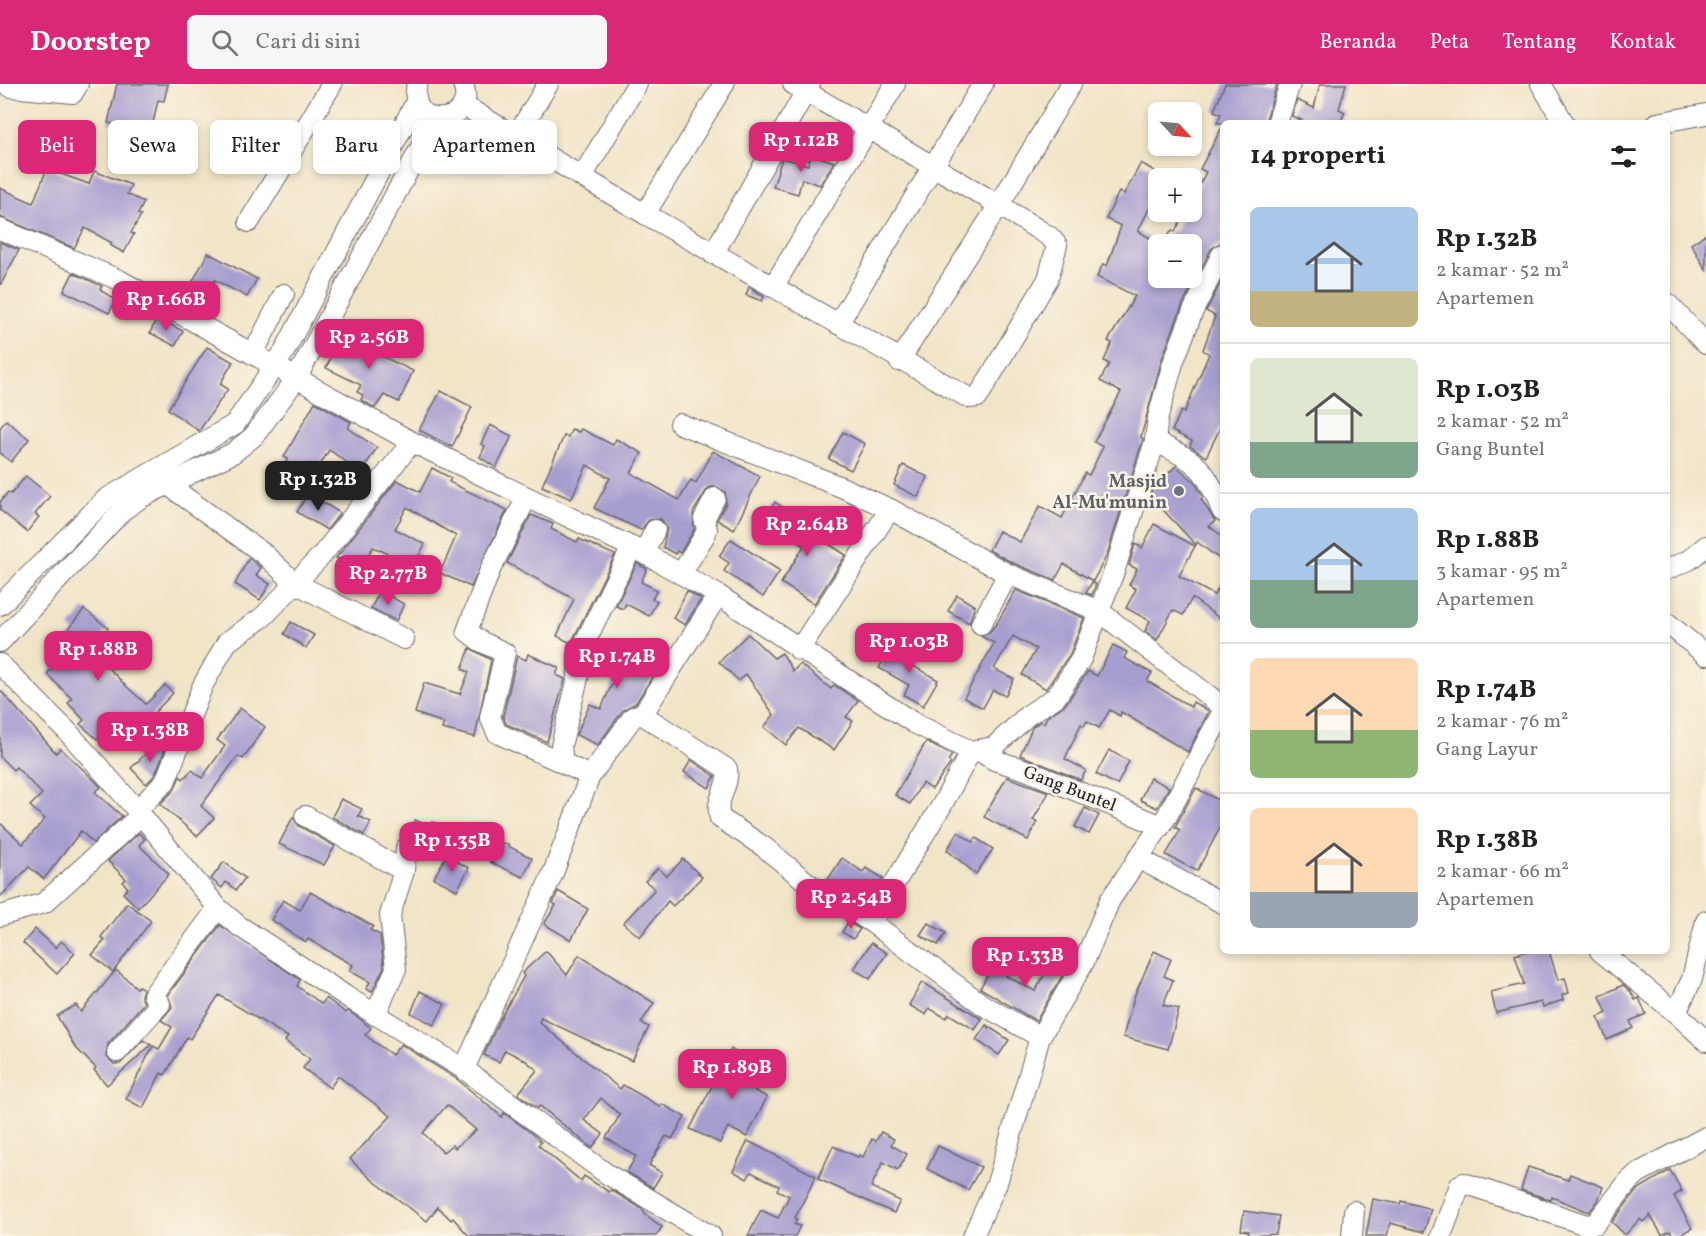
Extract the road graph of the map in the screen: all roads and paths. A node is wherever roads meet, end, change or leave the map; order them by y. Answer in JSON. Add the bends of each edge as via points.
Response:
{"nodes":[{"id":1,"x":5,"y":84,"type":"edge"},
{"id":2,"x":78,"y":84,"type":"edge"},
{"id":3,"x":332,"y":84,"type":"edge"},
{"id":4,"x":463,"y":84,"type":"edge"},
{"id":5,"x":549,"y":84,"type":"edge"},
{"id":6,"x":638,"y":84,"type":"edge"},
{"id":7,"x":724,"y":84,"type":"edge"},
{"id":8,"x":895,"y":84,"type":"edge"},
{"id":9,"x":983,"y":84,"type":"edge"},
{"id":10,"x":1071,"y":84,"type":"edge"},
{"id":11,"x":1290,"y":84,"type":"edge"},
{"id":12,"x":1541,"y":84,"type":"edge"},
{"id":13,"x":803,"y":86,"type":"edge"},
{"id":14,"x":417,"y":93,"type":"edge"},
{"id":15,"x":463,"y":105,"type":"junction"},
{"id":16,"x":1706,"y":114,"type":"edge"},
{"id":17,"x":436,"y":119,"type":"junction"},
{"id":18,"x":488,"y":120,"type":"edge"},
{"id":19,"x":527,"y":120,"type":"edge"},
{"id":20,"x":1278,"y":120,"type":"edge"},
{"id":21,"x":1562,"y":120,"type":"edge"},
{"id":22,"x":1670,"y":121,"type":"edge"},
{"id":23,"x":870,"y":128,"type":"junction"},
{"id":24,"x":557,"y":162,"type":"edge"},
{"id":25,"x":933,"y":165,"type":"junction"},
{"id":26,"x":582,"y":177,"type":"junction"},
{"id":27,"x":999,"y":205,"type":"junction"},
{"id":28,"x":645,"y":214,"type":"junction"},
{"id":29,"x":249,"y":222,"type":"dead end"},
{"id":30,"x":0,"y":229,"type":"edge"},
{"id":31,"x":713,"y":254,"type":"junction"},
{"id":32,"x":1220,"y":258,"type":"edge"},
{"id":33,"x":773,"y":287,"type":"junction"},
{"id":34,"x":284,"y":294,"type":"dead end"},
{"id":35,"x":1670,"y":306,"type":"edge"},
{"id":36,"x":838,"y":324,"type":"junction"},
{"id":37,"x":1706,"y":344,"type":"edge"},
{"id":38,"x":253,"y":354,"type":"junction"},
{"id":39,"x":899,"y":361,"type":"junction"},
{"id":40,"x":274,"y":367,"type":"junction"},
{"id":41,"x":296,"y":379,"type":"junction"},
{"id":42,"x":680,"y":424,"type":"dead end"},
{"id":43,"x":1155,"y":441,"type":"junction"},
{"id":44,"x":412,"y":442,"type":"junction"},
{"id":45,"x":168,"y":485,"type":"junction"},
{"id":46,"x":527,"y":497,"type":"junction"},
{"id":47,"x":715,"y":498,"type":"dead end"},
{"id":48,"x":1220,"y":506,"type":"edge"},
{"id":49,"x":890,"y":510,"type":"junction"},
{"id":50,"x":655,"y":530,"type":"dead end"},
{"id":51,"x":1706,"y":546,"type":"edge"},
{"id":52,"x":638,"y":550,"type":"junction"},
{"id":53,"x":1670,"y":568,"type":"edge"},
{"id":54,"x":681,"y":574,"type":"junction"},
{"id":55,"x":1008,"y":574,"type":"junction"},
{"id":56,"x":295,"y":583,"type":"junction"},
{"id":57,"x":718,"y":595,"type":"junction"},
{"id":58,"x":0,"y":605,"type":"edge"},
{"id":59,"x":1099,"y":611,"type":"junction"},
{"id":60,"x":981,"y":624,"type":"dead end"},
{"id":61,"x":1670,"y":625,"type":"edge"},
{"id":62,"x":404,"y":639,"type":"dead end"},
{"id":63,"x":0,"y":642,"type":"edge"},
{"id":64,"x":799,"y":650,"type":"junction"},
{"id":65,"x":1706,"y":655,"type":"edge"},
{"id":66,"x":0,"y":664,"type":"edge"},
{"id":67,"x":1220,"y":704,"type":"edge"},
{"id":68,"x":644,"y":713,"type":"junction"},
{"id":69,"x":1220,"y":717,"type":"edge"},
{"id":70,"x":975,"y":751,"type":"junction"},
{"id":71,"x":563,"y":763,"type":"junction"},
{"id":72,"x":590,"y":776,"type":"junction"},
{"id":73,"x":139,"y":812,"type":"junction"},
{"id":74,"x":305,"y":816,"type":"dead end"},
{"id":75,"x":1161,"y":826,"type":"junction"},
{"id":76,"x":406,"y":848,"type":"dead end"},
{"id":77,"x":1138,"y":858,"type":"junction"},
{"id":78,"x":404,"y":871,"type":"junction"},
{"id":79,"x":1220,"y":902,"type":"edge"},
{"id":80,"x":218,"y":908,"type":"junction"},
{"id":81,"x":0,"y":916,"type":"edge"},
{"id":82,"x":1706,"y":921,"type":"edge"},
{"id":83,"x":871,"y":922,"type":"junction"},
{"id":84,"x":1604,"y":954,"type":"edge"},
{"id":85,"x":1676,"y":1013,"type":"junction"},
{"id":86,"x":375,"y":1015,"type":"junction"},
{"id":87,"x":1702,"y":1029,"type":"edge"},
{"id":88,"x":1040,"y":1037,"type":"junction"},
{"id":89,"x":117,"y":1052,"type":"dead end"},
{"id":90,"x":464,"y":1069,"type":"junction"},
{"id":91,"x":1706,"y":1137,"type":"edge"},
{"id":92,"x":1354,"y":1211,"type":"dead end"},
{"id":93,"x":711,"y":1236,"type":"edge"},
{"id":94,"x":973,"y":1236,"type":"edge"},
{"id":95,"x":1352,"y":1236,"type":"edge"},
{"id":96,"x":1441,"y":1236,"type":"edge"}],
"edges":[{"from":1,"to":2,"type":"street","via":[[74,93]]},
{"from":3,"to":29,"type":"street"},
{"from":4,"to":15,"type":"street"},
{"from":5,"to":19,"type":"street"},
{"from":6,"to":26,"type":"street"},
{"from":7,"to":28,"type":"street"},
{"from":8,"to":23,"type":"street"},
{"from":9,"to":25,"type":"street"},
{"from":10,"to":27,"type":"street"},
{"from":11,"to":20,"type":"street"},
{"from":12,"to":21,"type":"street"},
{"from":13,"to":23,"type":"street"},
{"from":13,"to":31,"type":"street"},
{"from":14,"to":17,"type":"street","via":[[428,116]]},
{"from":14,"to":40,"type":"street"},
{"from":15,"to":17,"type":"street","via":[[452,116]]},
{"from":15,"to":18,"type":"street"},
{"from":16,"to":22,"type":"street"},
{"from":17,"to":41,"type":"street"},
{"from":23,"to":25,"type":"street"},
{"from":23,"to":33,"type":"street"},
{"from":24,"to":26,"type":"street"},
{"from":25,"to":27,"type":"street"},
{"from":25,"to":36,"type":"street"},
{"from":26,"to":28,"type":"street"},
{"from":27,"to":39,"type":"street"},
{"from":27,"to":39,"type":"street","via":[[1050,237],[1057,245],[1057,254],[1048,279],[978,397],[969,398]]},
{"from":28,"to":31,"type":"street"},
{"from":30,"to":38,"type":"street","name":"Gang Buntel","via":[[119,280]]},
{"from":31,"to":33,"type":"street"},
{"from":32,"to":43,"type":"street","via":[[1176,354]]},
{"from":33,"to":36,"type":"street"},
{"from":34,"to":38,"type":"street"},
{"from":35,"to":37,"type":"street"},
{"from":36,"to":39,"type":"street"},
{"from":38,"to":40,"type":"street","name":"Gang Buntel"},
{"from":40,"to":41,"type":"street","name":"Gang Buntel"},
{"from":40,"to":58,"type":"street","via":[[229,429],[106,499]]},
{"from":41,"to":44,"type":"street","name":"Gang Buntel"},
{"from":41,"to":45,"type":"street","via":[[247,443]]},
{"from":42,"to":49,"type":"street"},
{"from":43,"to":48,"type":"street","via":[[1198,464]]},
{"from":43,"to":59,"type":"street"},
{"from":44,"to":46,"type":"street","name":"Gang Buntel"},
{"from":44,"to":56,"type":"street"},
{"from":45,"to":56,"type":"street","via":[[264,554]]},
{"from":45,"to":63,"type":"street","via":[[142,497],[106,525]]},
{"from":46,"to":52,"type":"street","name":"Gang Buntel"},
{"from":46,"to":71,"type":"street","via":[[490,570],[467,631],[505,653],[490,717],[497,733]]},
{"from":47,"to":54,"type":"street","via":[[704,519],[705,535]]},
{"from":49,"to":55,"type":"street"},
{"from":49,"to":64,"type":"street"},
{"from":50,"to":52,"type":"street"},
{"from":51,"to":53,"type":"street"},
{"from":52,"to":54,"type":"street","name":"Gang Buntel"},
{"from":52,"to":71,"type":"street","via":[[578,656],[578,678],[561,746]]},
{"from":54,"to":57,"type":"street","name":"Gang Buntel"},
{"from":55,"to":59,"type":"street"},
{"from":55,"to":60,"type":"street"},
{"from":56,"to":62,"type":"street"},
{"from":56,"to":73,"type":"street","via":[[255,624],[226,642],[203,685],[165,782]]},
{"from":57,"to":64,"type":"street","name":"Gang Buntel"},
{"from":57,"to":68,"type":"street"},
{"from":59,"to":67,"type":"street"},
{"from":59,"to":70,"type":"street","via":[[1081,659],[1056,697],[1028,715],[994,747]]},
{"from":61,"to":65,"type":"street"},
{"from":64,"to":70,"type":"street","name":"Gang Buntel","via":[[914,723]]},
{"from":66,"to":73,"type":"street","via":[[68,732]]},
{"from":68,"to":72,"type":"street","via":[[633,717]]},
{"from":68,"to":83,"type":"street","via":[[727,769],[727,784],[718,805],[720,818],[809,884]]},
{"from":69,"to":75,"type":"street"},
{"from":70,"to":75,"type":"street","name":"Gang Buntel"},
{"from":70,"to":83,"type":"street"},
{"from":71,"to":72,"type":"street"},
{"from":72,"to":90,"type":"street","via":[[553,873]]},
{"from":73,"to":80,"type":"street"},
{"from":73,"to":81,"type":"street","via":[[44,903]]},
{"from":74,"to":78,"type":"street"},
{"from":75,"to":77,"type":"street"},
{"from":76,"to":78,"type":"street"},
{"from":77,"to":79,"type":"street"},
{"from":77,"to":88,"type":"street","via":[[1110,900],[1084,962]]},
{"from":78,"to":86,"type":"street","via":[[390,915],[396,969]]},
{"from":80,"to":86,"type":"street","via":[[239,926]]},
{"from":80,"to":89,"type":"street","via":[[153,995],[160,1004]]},
{"from":82,"to":85,"type":"street","via":[[1692,979]]},
{"from":83,"to":88,"type":"street","via":[[983,1005]]},
{"from":84,"to":85,"type":"street"},
{"from":85,"to":87,"type":"street"},
{"from":86,"to":90,"type":"street"},
{"from":88,"to":94,"type":"street","via":[[997,1183]]},
{"from":90,"to":93,"type":"street","via":[[607,1174]]},
{"from":91,"to":96,"type":"street","via":[[1638,1173],[1595,1224],[1586,1225],[1464,1183]]},
{"from":92,"to":95,"type":"street"}]}
